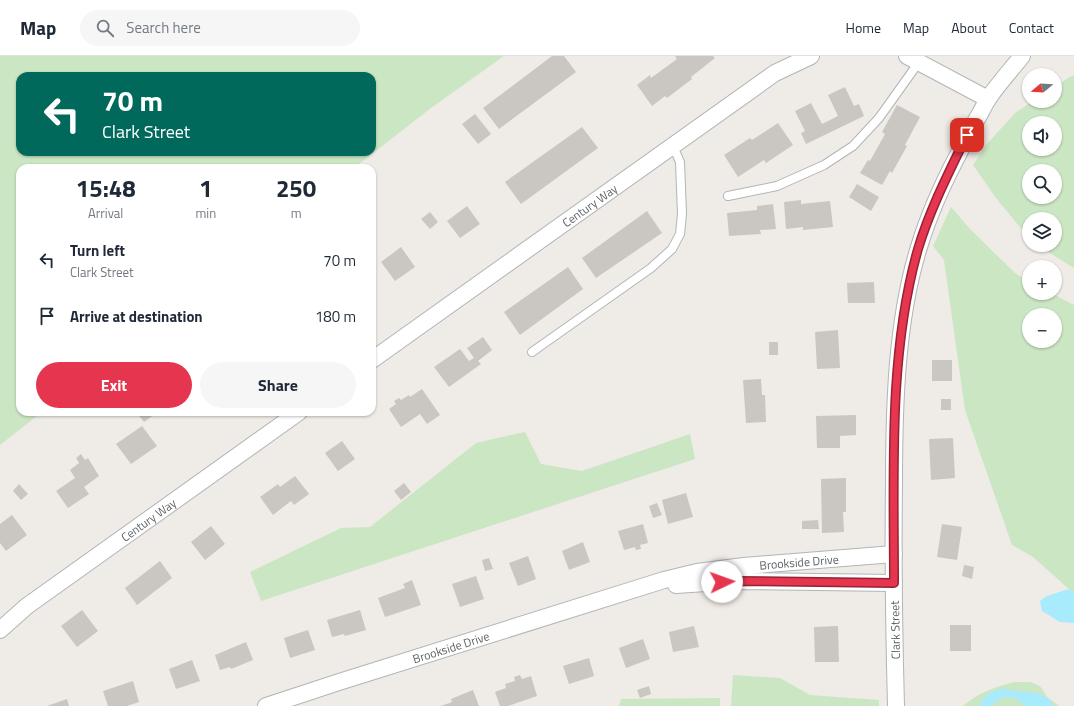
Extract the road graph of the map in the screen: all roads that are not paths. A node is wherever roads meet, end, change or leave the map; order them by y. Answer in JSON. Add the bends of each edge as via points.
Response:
{"nodes":[{"id":1,"x":811,"y":56,"type":"edge"},
{"id":2,"x":1022,"y":56,"type":"edge"},
{"id":3,"x":913,"y":59,"type":"edge"},
{"id":4,"x":988,"y":99,"type":"junction"},
{"id":5,"x":673,"y":146,"type":"junction"},
{"id":6,"x":728,"y":196,"type":"dead end"},
{"id":7,"x":532,"y":352,"type":"dead end"},
{"id":8,"x":376,"y":357,"type":"edge"},
{"id":9,"x":293,"y":416,"type":"edge"},
{"id":10,"x":894,"y":554,"type":"junction"},
{"id":11,"x":894,"y":583,"type":"junction"},
{"id":12,"x":636,"y":589,"type":"junction"},
{"id":13,"x":0,"y":630,"type":"edge"},
{"id":14,"x":266,"y":706,"type":"edge"},
{"id":15,"x":896,"y":706,"type":"edge"}],
"edges":[{"from":1,"to":5,"type":"street","name":"Century Way","via":[[775,73]]},
{"from":2,"to":4,"type":"street","name":"Clark Street"},
{"from":3,"to":4,"type":"street"},
{"from":3,"to":6,"type":"lane","via":[[878,118],[854,146],[824,165],[778,186]]},
{"from":4,"to":10,"type":"street","name":"Clark Street","via":[[967,135],[934,206],[909,285],[896,388]]},
{"from":5,"to":7,"type":"lane","via":[[680,162],[682,214],[680,234],[672,248],[651,268]]},
{"from":5,"to":8,"type":"street","name":"Century Way"},
{"from":9,"to":13,"type":"street","name":"Century Way","via":[[28,606]]},
{"from":10,"to":11,"type":"street","name":"Clark Street"},
{"from":10,"to":12,"type":"street","name":"Brookside Drive","via":[[721,568],[684,574]]},
{"from":11,"to":12,"type":"street","name":"Brookside Drive","via":[[736,581]]},
{"from":11,"to":15,"type":"street","name":"Clark Street"},
{"from":12,"to":14,"type":"street","name":"Brookside Drive"}]}
